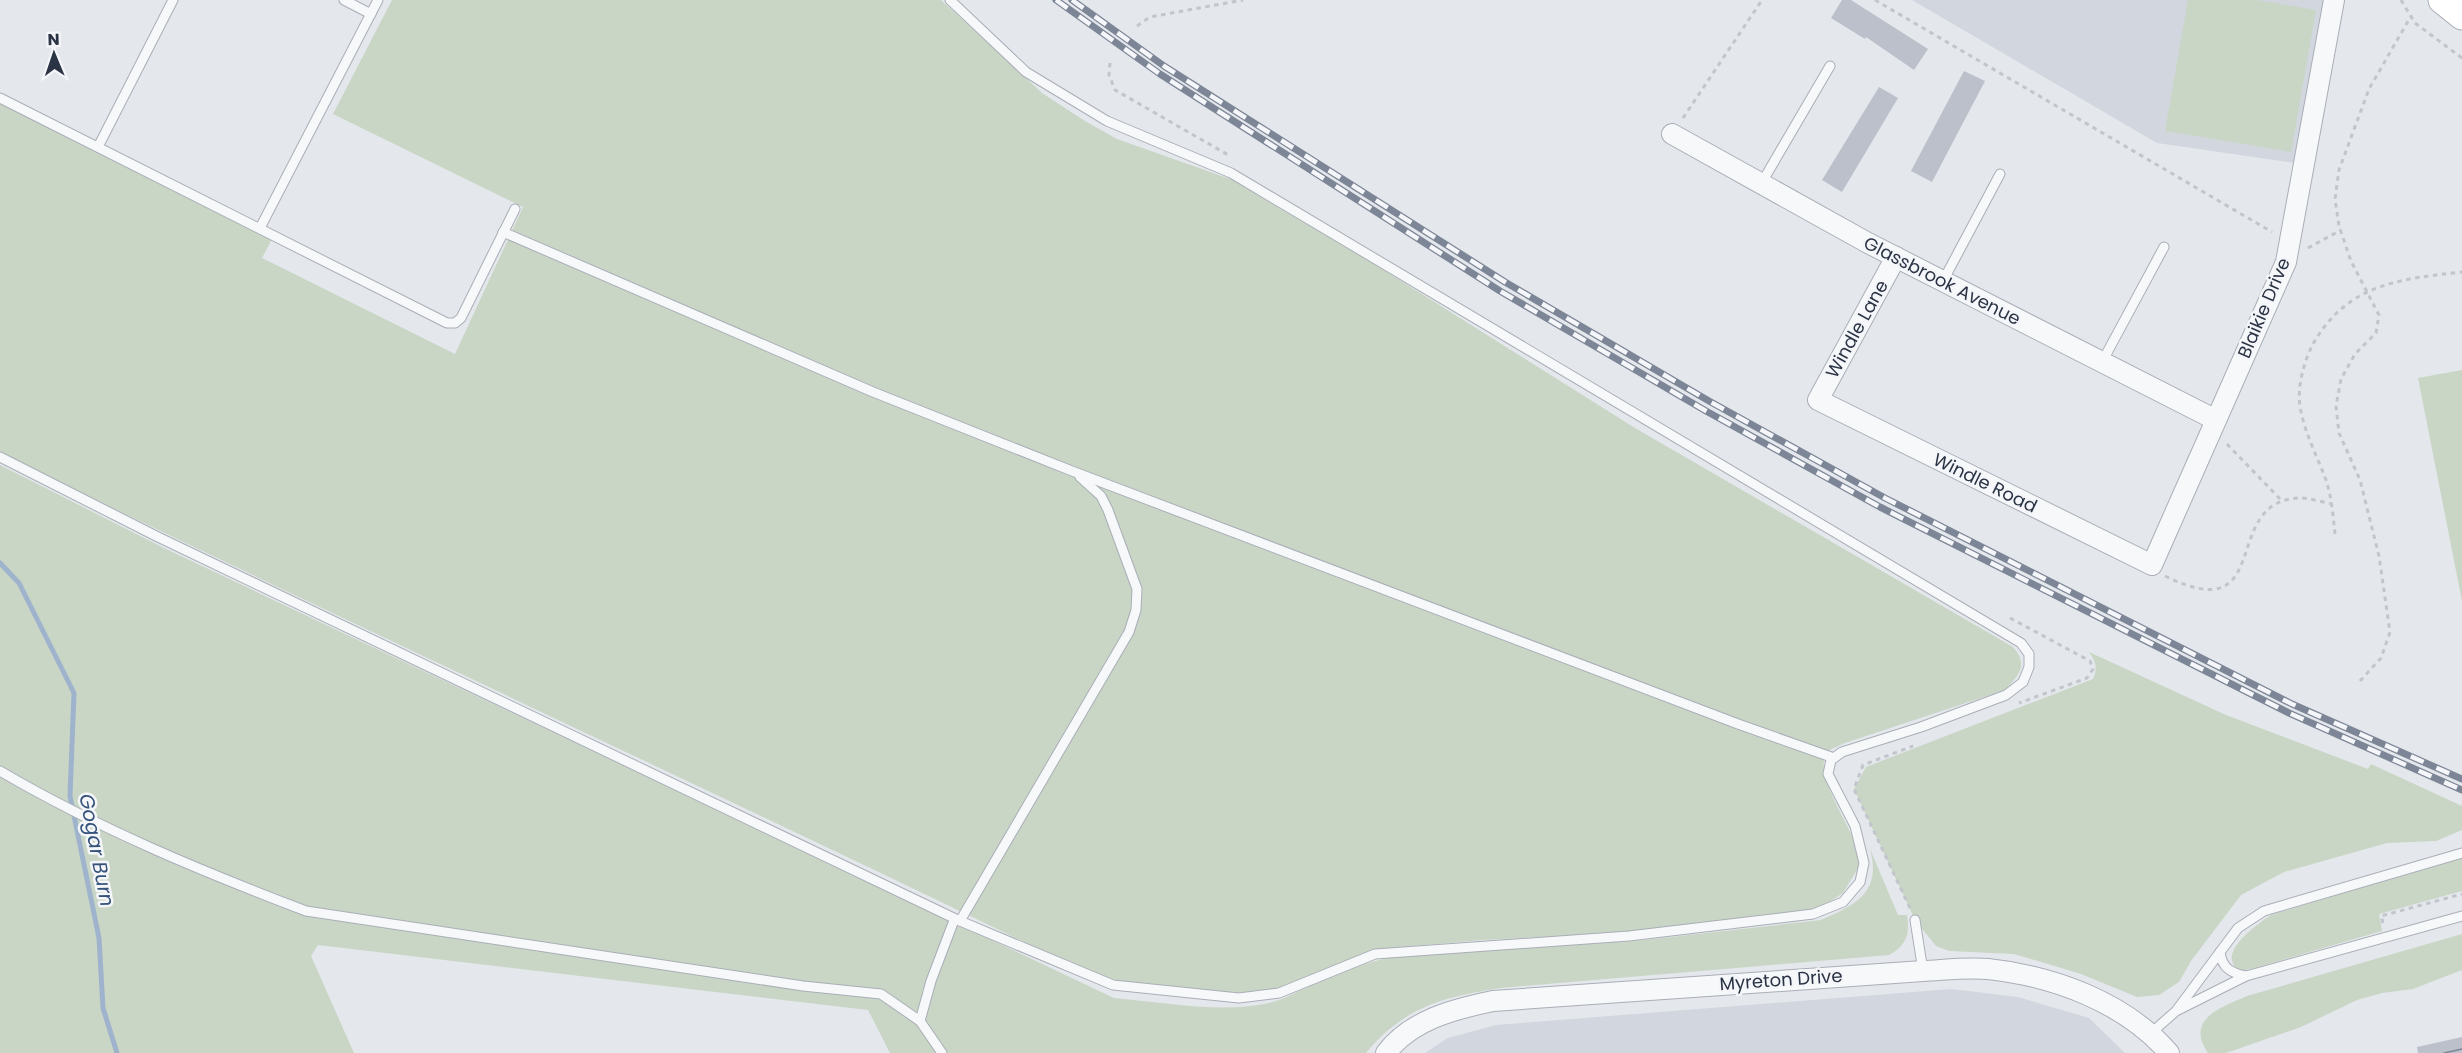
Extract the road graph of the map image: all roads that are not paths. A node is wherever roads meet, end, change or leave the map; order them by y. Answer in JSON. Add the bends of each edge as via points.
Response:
{"nodes":[{"id":1,"x":173,"y":0,"type":"edge"},
{"id":2,"x":344,"y":0,"type":"edge"},
{"id":3,"x":378,"y":0,"type":"edge"},
{"id":4,"x":950,"y":0,"type":"edge"},
{"id":5,"x":2334,"y":0,"type":"edge"},
{"id":6,"x":2442,"y":0,"type":"edge"},
{"id":7,"x":372,"y":14,"type":"junction"},
{"id":8,"x":2462,"y":16,"type":"edge"},
{"id":9,"x":1830,"y":66,"type":"dead end"},
{"id":10,"x":0,"y":98,"type":"edge"},
{"id":11,"x":1671,"y":134,"type":"road end"},
{"id":12,"x":98,"y":147,"type":"junction"},
{"id":13,"x":2000,"y":174,"type":"dead end"},
{"id":14,"x":1761,"y":184,"type":"junction"},
{"id":15,"x":516,"y":209,"type":"dead end"},
{"id":16,"x":260,"y":228,"type":"junction"},
{"id":17,"x":503,"y":231,"type":"junction"},
{"id":18,"x":2164,"y":247,"type":"dead end"},
{"id":19,"x":1896,"y":257,"type":"junction"},
{"id":20,"x":1943,"y":281,"type":"junction"},
{"id":21,"x":2102,"y":362,"type":"junction"},
{"id":22,"x":1818,"y":400,"type":"joint"},
{"id":23,"x":2216,"y":420,"type":"junction"},
{"id":24,"x":0,"y":457,"type":"edge"},
{"id":25,"x":1072,"y":471,"type":"junction"},
{"id":26,"x":2152,"y":565,"type":"joint"},
{"id":27,"x":1834,"y":758,"type":"junction"},
{"id":28,"x":0,"y":771,"type":"edge"},
{"id":29,"x":2462,"y":853,"type":"edge"},
{"id":30,"x":2462,"y":916,"type":"edge"},
{"id":31,"x":1915,"y":920,"type":"road end"},
{"id":32,"x":956,"y":922,"type":"junction"},
{"id":33,"x":2220,"y":952,"type":"junction"},
{"id":34,"x":1923,"y":971,"type":"junction"},
{"id":35,"x":2246,"y":976,"type":"junction"},
{"id":36,"x":2176,"y":1011,"type":"junction"},
{"id":37,"x":920,"y":1021,"type":"junction"},
{"id":38,"x":2150,"y":1034,"type":"junction"},
{"id":39,"x":942,"y":1053,"type":"edge"},
{"id":40,"x":1386,"y":1053,"type":"edge"},
{"id":41,"x":2169,"y":1053,"type":"edge"}],
"edges":[{"from":1,"to":12,"type":"lane"},
{"from":2,"to":7,"type":"lane"},
{"from":3,"to":7,"type":"lane"},
{"from":4,"to":27,"type":"lane","via":[[1026,72],[1097,115],[1231,173],[2021,643],[2029,654],[2023,682],[2006,695]]},
{"from":5,"to":23,"type":"street","name":"Blaikie Drive","via":[[2297,246],[2286,262]]},
{"from":6,"to":8,"type":"street"},
{"from":7,"to":16,"type":"lane"},
{"from":9,"to":14,"type":"lane"},
{"from":10,"to":12,"type":"lane"},
{"from":11,"to":14,"type":"street","name":"Glassbrook Avenue"},
{"from":12,"to":16,"type":"lane"},
{"from":13,"to":20,"type":"lane"},
{"from":14,"to":19,"type":"street","name":"Glassbrook Avenue"},
{"from":15,"to":17,"type":"lane"},
{"from":16,"to":17,"type":"lane","via":[[447,323],[461,318]]},
{"from":17,"to":25,"type":"lane","via":[[873,392]]},
{"from":18,"to":21,"type":"lane"},
{"from":19,"to":20,"type":"street","name":"Glassbrook Avenue"},
{"from":19,"to":22,"type":"street","name":"Windle Lane"},
{"from":20,"to":21,"type":"street","name":"Glassbrook Avenue"},
{"from":21,"to":23,"type":"street","name":"Glassbrook Avenue"},
{"from":22,"to":26,"type":"street","name":"Windle Road"},
{"from":23,"to":26,"type":"street","name":"Blaikie Drive"},
{"from":24,"to":32,"type":"lane"},
{"from":25,"to":27,"type":"lane"},
{"from":25,"to":32,"type":"lane","via":[[1091,485],[1108,510],[1137,589],[1136,610],[1129,632]]},
{"from":27,"to":32,"type":"lane","via":[[1828,774],[1855,826],[1864,862],[1860,882],[1843,902],[1813,914],[1629,936],[1375,954],[1279,993],[1239,998],[1113,985]]},
{"from":28,"to":37,"type":"lane","via":[[107,828],[306,911],[881,994]]},
{"from":29,"to":33,"type":"lane","via":[[2264,911],[2238,928]]},
{"from":30,"to":35,"type":"lane"},
{"from":31,"to":34,"type":"lane"},
{"from":32,"to":37,"type":"lane","via":[[931,981]]},
{"from":33,"to":35,"type":"lane","via":[[2230,972]]},
{"from":33,"to":36,"type":"lane"},
{"from":34,"to":38,"type":"street","name":"Myreton Drive","via":[[1986,969],[2063,985],[2103,1001]]},
{"from":34,"to":40,"type":"street","name":"Myreton Drive","via":[[1493,1001],[1451,1009],[1418,1025]]},
{"from":35,"to":36,"type":"lane"},
{"from":36,"to":38,"type":"lane"},
{"from":37,"to":39,"type":"lane"},
{"from":38,"to":41,"type":"street","name":"Myreton Drive"}]}
